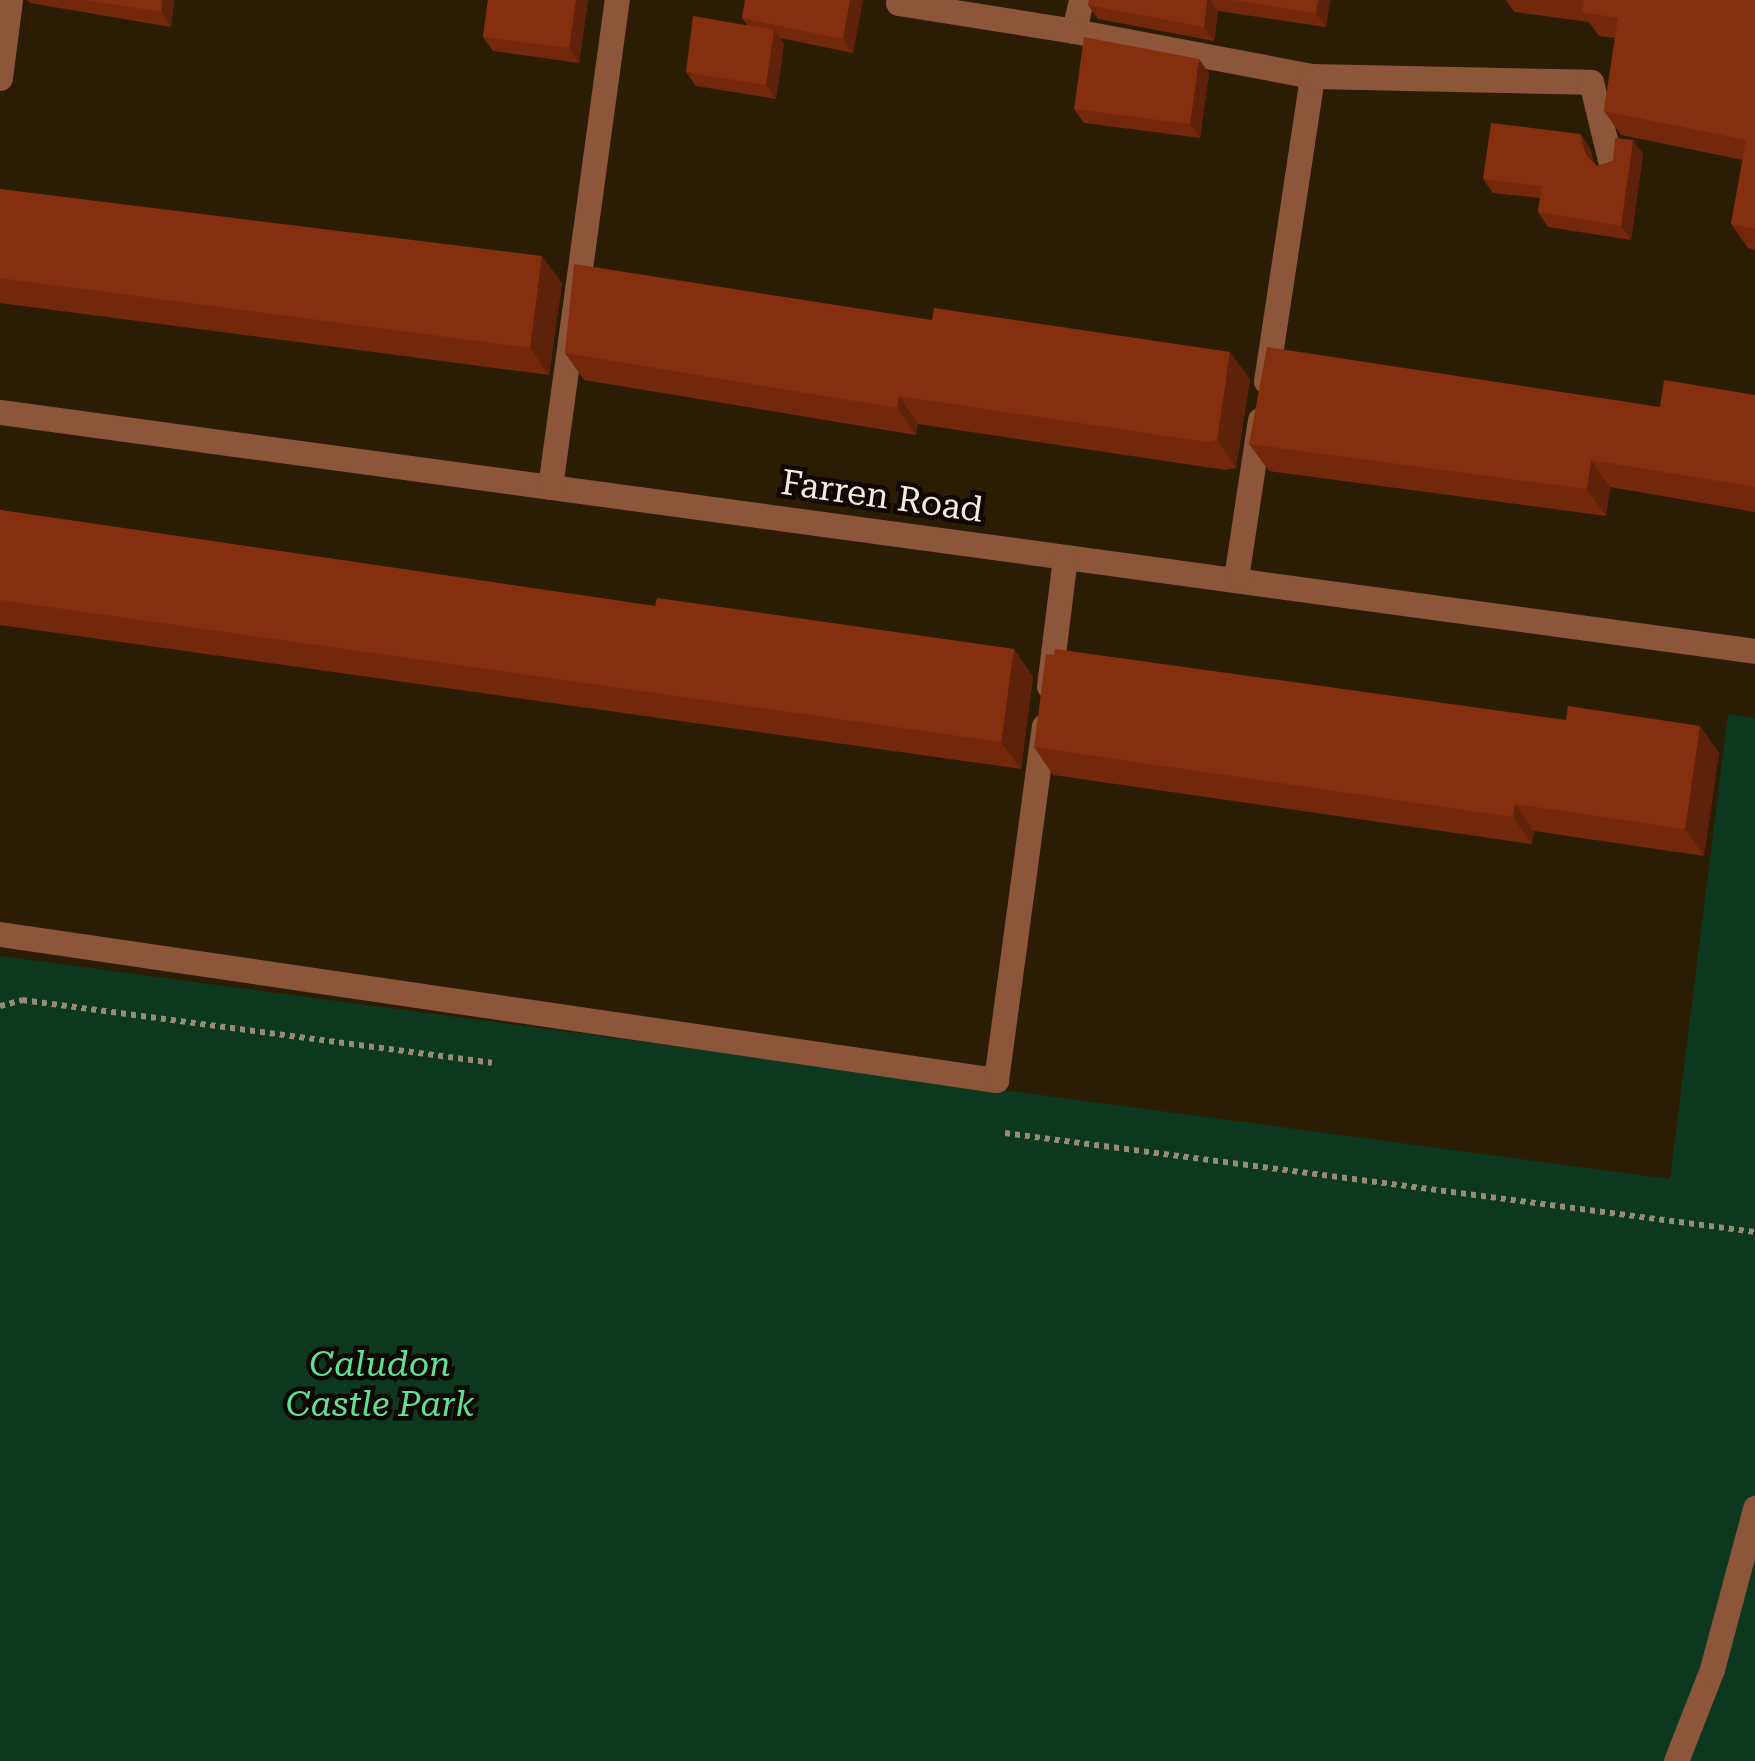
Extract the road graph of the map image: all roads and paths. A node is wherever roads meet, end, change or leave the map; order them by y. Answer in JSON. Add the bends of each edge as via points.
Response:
{"nodes":[{"id":1,"x":10,"y":0,"type":"edge"},
{"id":2,"x":618,"y":0,"type":"edge"},
{"id":3,"x":1081,"y":0,"type":"edge"},
{"id":4,"x":898,"y":3,"type":"dead end"},
{"id":5,"x":1074,"y":31,"type":"junction"},
{"id":6,"x":1312,"y":76,"type":"junction"},
{"id":7,"x":0,"y":78,"type":"edge"},
{"id":8,"x":1610,"y":164,"type":"edge"},
{"id":9,"x":0,"y":412,"type":"edge"},
{"id":10,"x":550,"y":487,"type":"junction"},
{"id":11,"x":1065,"y":557,"type":"junction"},
{"id":12,"x":1236,"y":578,"type":"junction"},
{"id":13,"x":1755,"y":652,"type":"edge"},
{"id":14,"x":0,"y":934,"type":"edge"},
{"id":15,"x":1755,"y":1508,"type":"edge"},
{"id":16,"x":1676,"y":1761,"type":"edge"}],
"edges":[{"from":1,"to":7,"type":"street"},
{"from":2,"to":10,"type":"street"},
{"from":3,"to":5,"type":"street"},
{"from":4,"to":5,"type":"street"},
{"from":5,"to":6,"type":"street"},
{"from":6,"to":8,"type":"street","via":[[1591,82]]},
{"from":6,"to":12,"type":"street"},
{"from":9,"to":10,"type":"street","name":"Farren Road"},
{"from":10,"to":11,"type":"street","name":"Farren Road"},
{"from":11,"to":12,"type":"street","name":"Farren Road"},
{"from":11,"to":14,"type":"street","via":[[996,1080]]},
{"from":12,"to":13,"type":"street","name":"Farren Road"},
{"from":15,"to":16,"type":"street","via":[[1712,1669]]}]}
